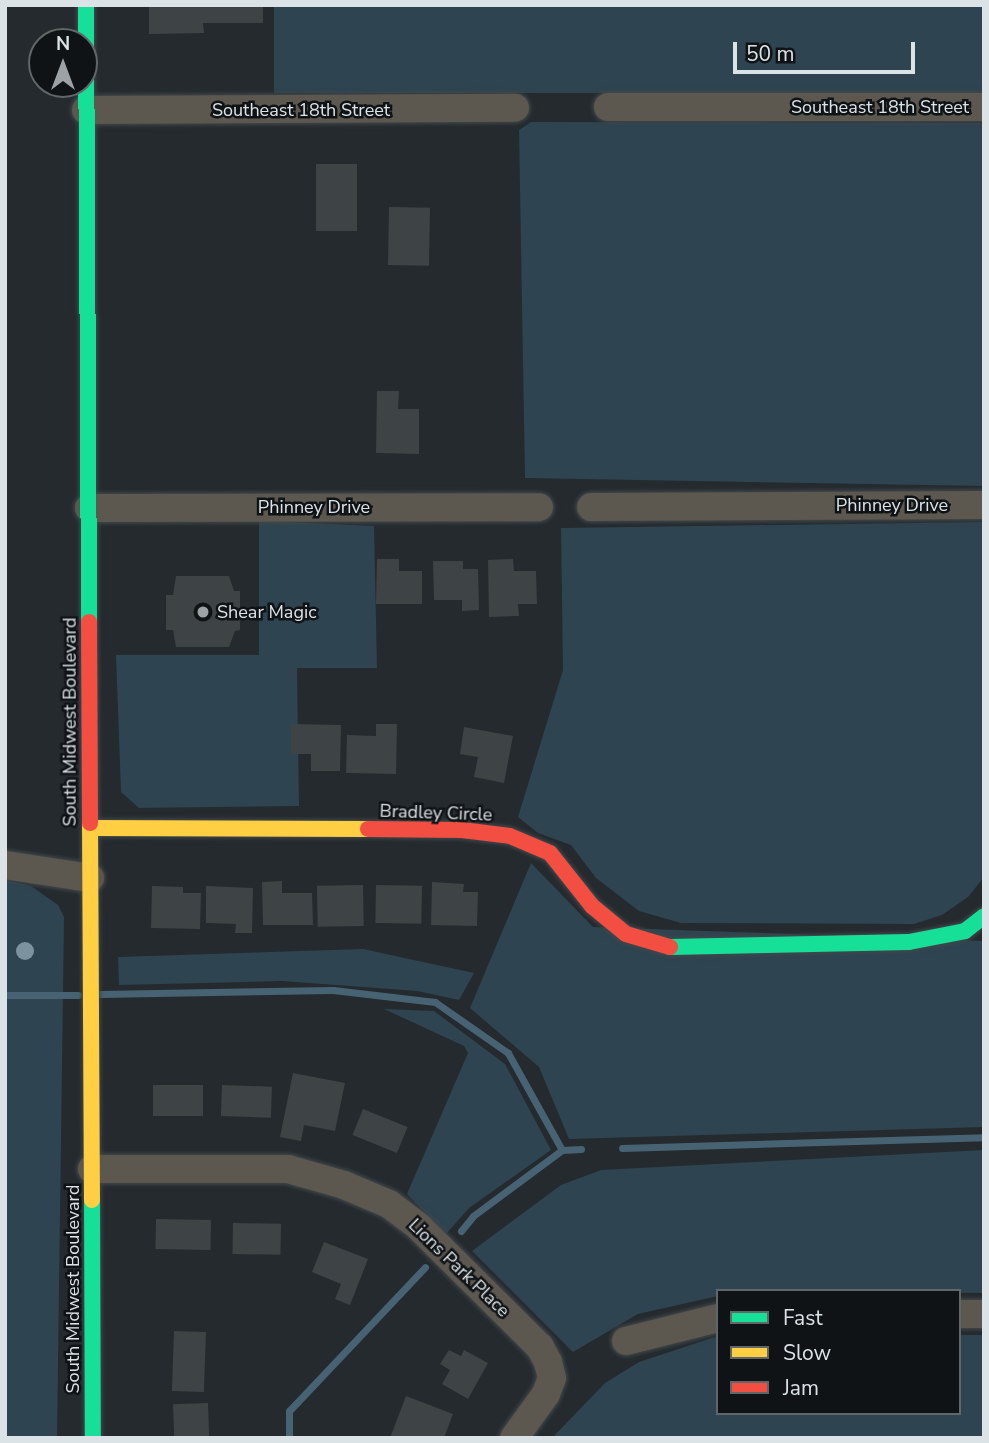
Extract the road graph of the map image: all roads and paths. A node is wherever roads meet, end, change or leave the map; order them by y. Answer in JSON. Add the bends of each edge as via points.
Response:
{"nodes":[{"id":1,"x":86,"y":5,"type":"edge"},
{"id":2,"x":608,"y":107,"type":"dead end"},
{"id":3,"x":984,"y":107,"type":"edge"},
{"id":4,"x":515,"y":108,"type":"dead end"},
{"id":5,"x":86,"y":110,"type":"junction"},
{"id":6,"x":984,"y":505,"type":"edge"},
{"id":7,"x":539,"y":507,"type":"dead end"},
{"id":8,"x":591,"y":507,"type":"dead end"},
{"id":9,"x":89,"y":508,"type":"junction"},
{"id":10,"x":90,"y":828,"type":"junction"},
{"id":11,"x":5,"y":865,"type":"edge"},
{"id":12,"x":90,"y":878,"type":"junction"},
{"id":13,"x":984,"y":916,"type":"edge"},
{"id":14,"x":92,"y":1169,"type":"junction"},
{"id":15,"x":961,"y":1314,"type":"edge"},
{"id":16,"x":984,"y":1314,"type":"edge"},
{"id":17,"x":716,"y":1319,"type":"edge"},
{"id":18,"x":626,"y":1342,"type":"dead end"},
{"id":19,"x":93,"y":1438,"type":"edge"},
{"id":20,"x":514,"y":1438,"type":"edge"}],
"edges":[{"from":1,"to":5,"type":"main road","name":"South Midwest Boulevard"},
{"from":2,"to":3,"type":"street","name":"Southeast 18th Street"},
{"from":4,"to":5,"type":"street","name":"Southeast 18th Street"},
{"from":5,"to":9,"type":"main road","name":"South Midwest Boulevard"},
{"from":6,"to":8,"type":"street","name":"Phinney Drive"},
{"from":7,"to":9,"type":"street","name":"Phinney Drive"},
{"from":9,"to":10,"type":"main road","name":"South Midwest Boulevard"},
{"from":10,"to":12,"type":"main road","name":"South Midwest Boulevard"},
{"from":10,"to":13,"type":"main road","name":"Bradley Circle","via":[[462,830],[510,836],[550,853],[592,906],[626,934],[671,948],[909,942],[965,932]]},
{"from":11,"to":12,"type":"street"},
{"from":12,"to":14,"type":"main road","name":"South Midwest Boulevard"},
{"from":14,"to":19,"type":"main road","name":"South Midwest Boulevard"},
{"from":14,"to":20,"type":"street","name":"Lions Park Place","via":[[288,1169],[377,1199],[419,1227],[540,1347],[552,1378]]},
{"from":15,"to":16,"type":"street"},
{"from":17,"to":18,"type":"street"}]}
